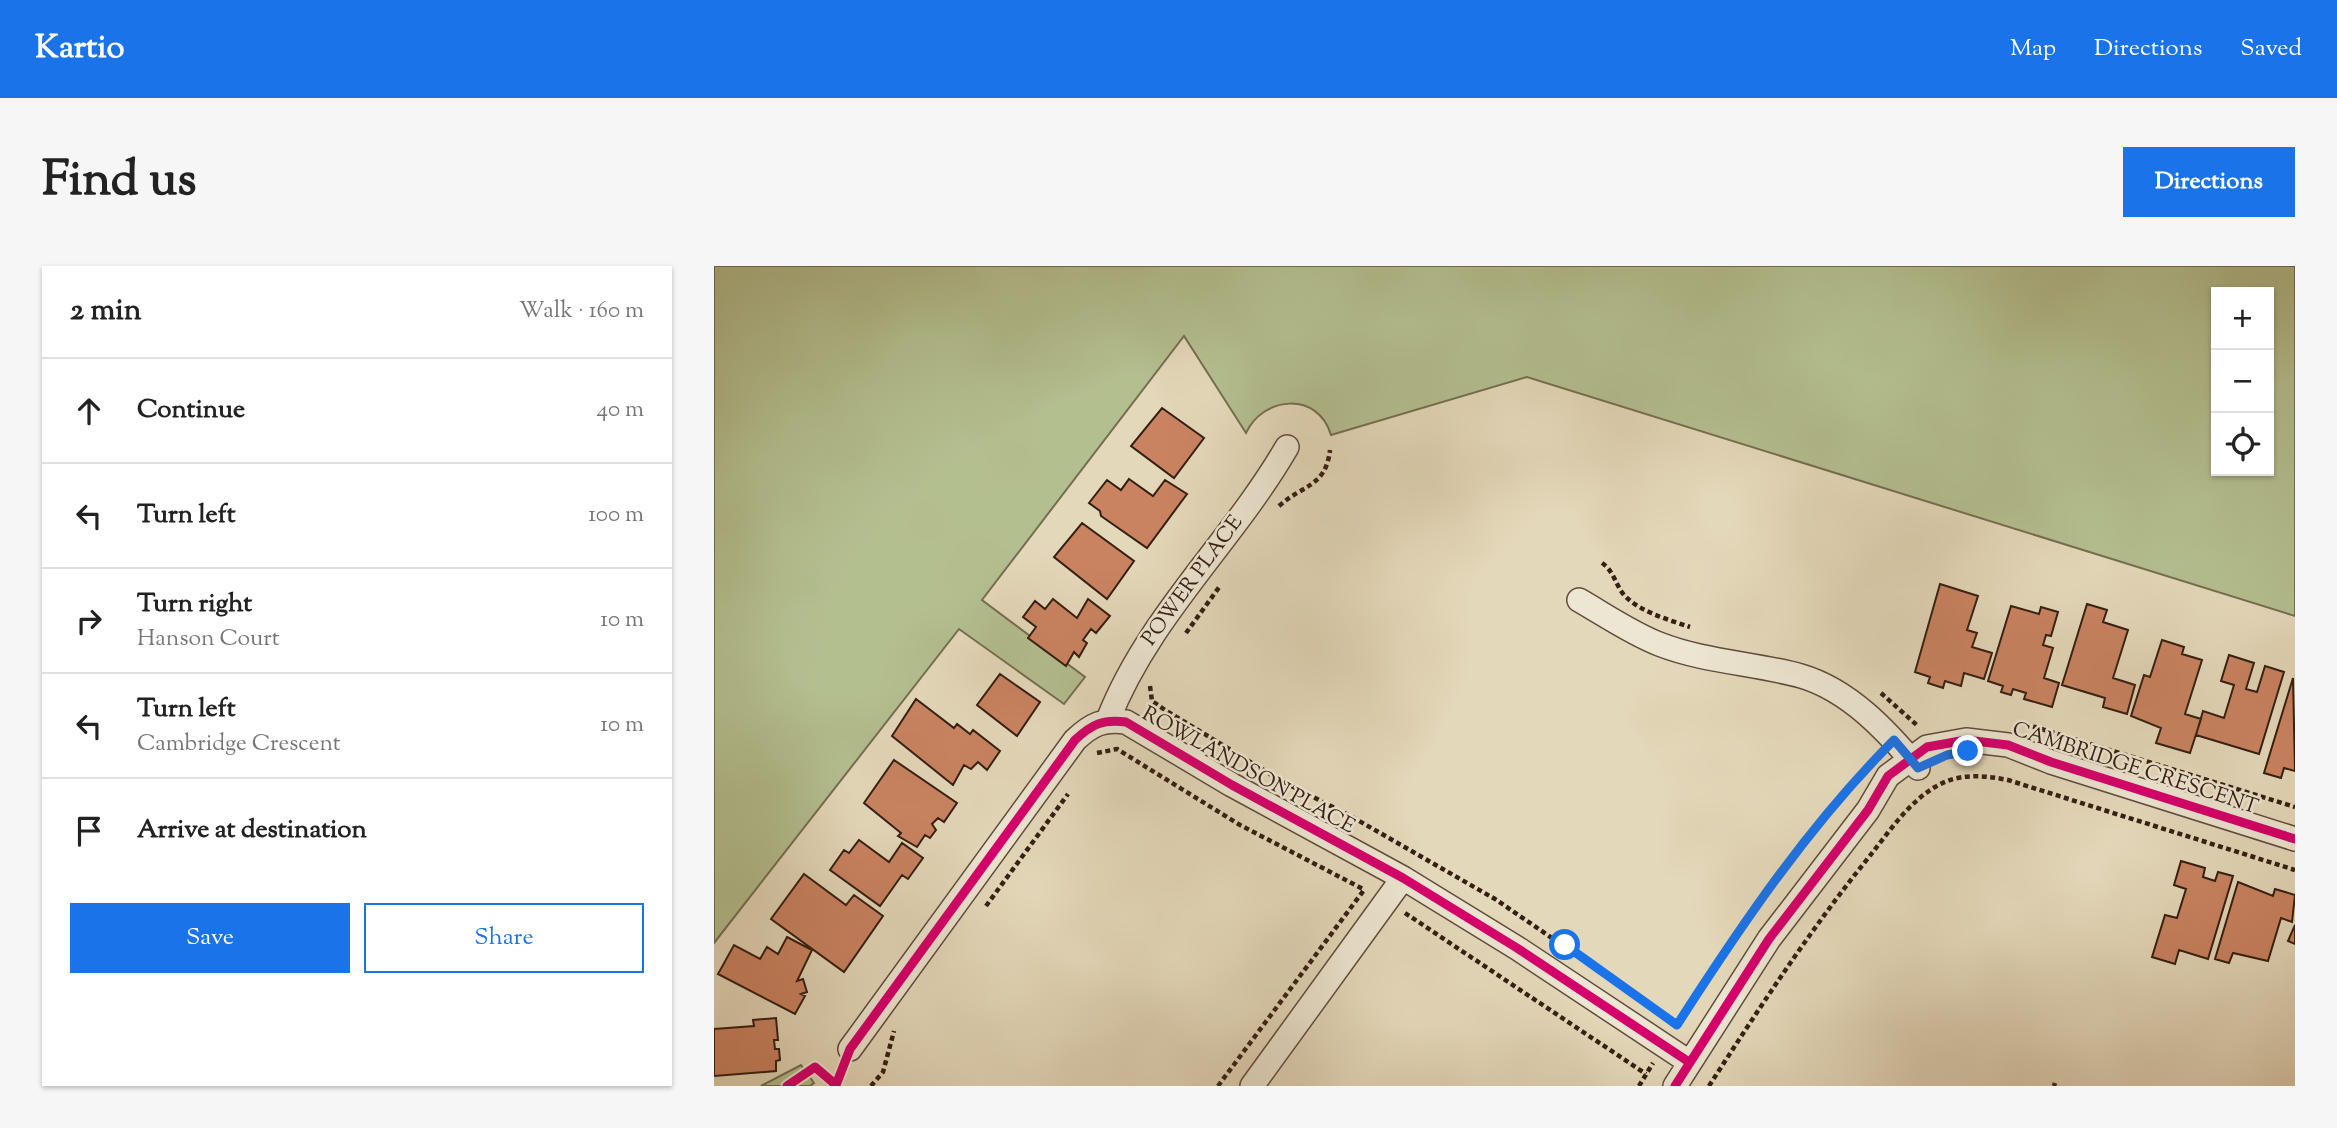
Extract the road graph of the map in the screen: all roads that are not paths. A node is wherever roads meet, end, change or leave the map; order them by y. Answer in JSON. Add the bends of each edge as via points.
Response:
{"nodes":[{"id":1,"x":1287,"y":447,"type":"dead end"},
{"id":2,"x":1579,"y":600,"type":"dead end"},
{"id":3,"x":1108,"y":720,"type":"junction"},
{"id":4,"x":1914,"y":763,"type":"junction"},
{"id":5,"x":2295,"y":839,"type":"edge"},
{"id":6,"x":1403,"y":878,"type":"junction"},
{"id":7,"x":850,"y":1049,"type":"road end"},
{"id":8,"x":1689,"y":1062,"type":"junction"},
{"id":9,"x":1252,"y":1086,"type":"edge"},
{"id":10,"x":1675,"y":1086,"type":"edge"}],
"edges":[{"from":1,"to":3,"type":"street","name":"POWER PLACE","via":[[1163,618],[1124,680]]},
{"from":2,"to":4,"type":"street","via":[[1658,644],[1803,677],[1833,691],[1865,712]]},
{"from":3,"to":6,"type":"street","name":"ROWLANDSON PLACE","via":[[1126,722]]},
{"from":3,"to":7,"type":"street","name":"ROWLANDSON PLACE","via":[[1088,727],[1075,740]]},
{"from":4,"to":5,"type":"street","name":"CAMBRIDGE CRESCENT","via":[[1968,751],[2006,753],[2051,762]]},
{"from":4,"to":8,"type":"street","name":"CAMBRIDGE CRESCENT","via":[[1868,810],[1769,939]]},
{"from":6,"to":8,"type":"street","name":"ROWLANDSON PLACE"},
{"from":6,"to":9,"type":"street"},
{"from":8,"to":10,"type":"street","name":"CAMBRIDGE CRESCENT"}]}
